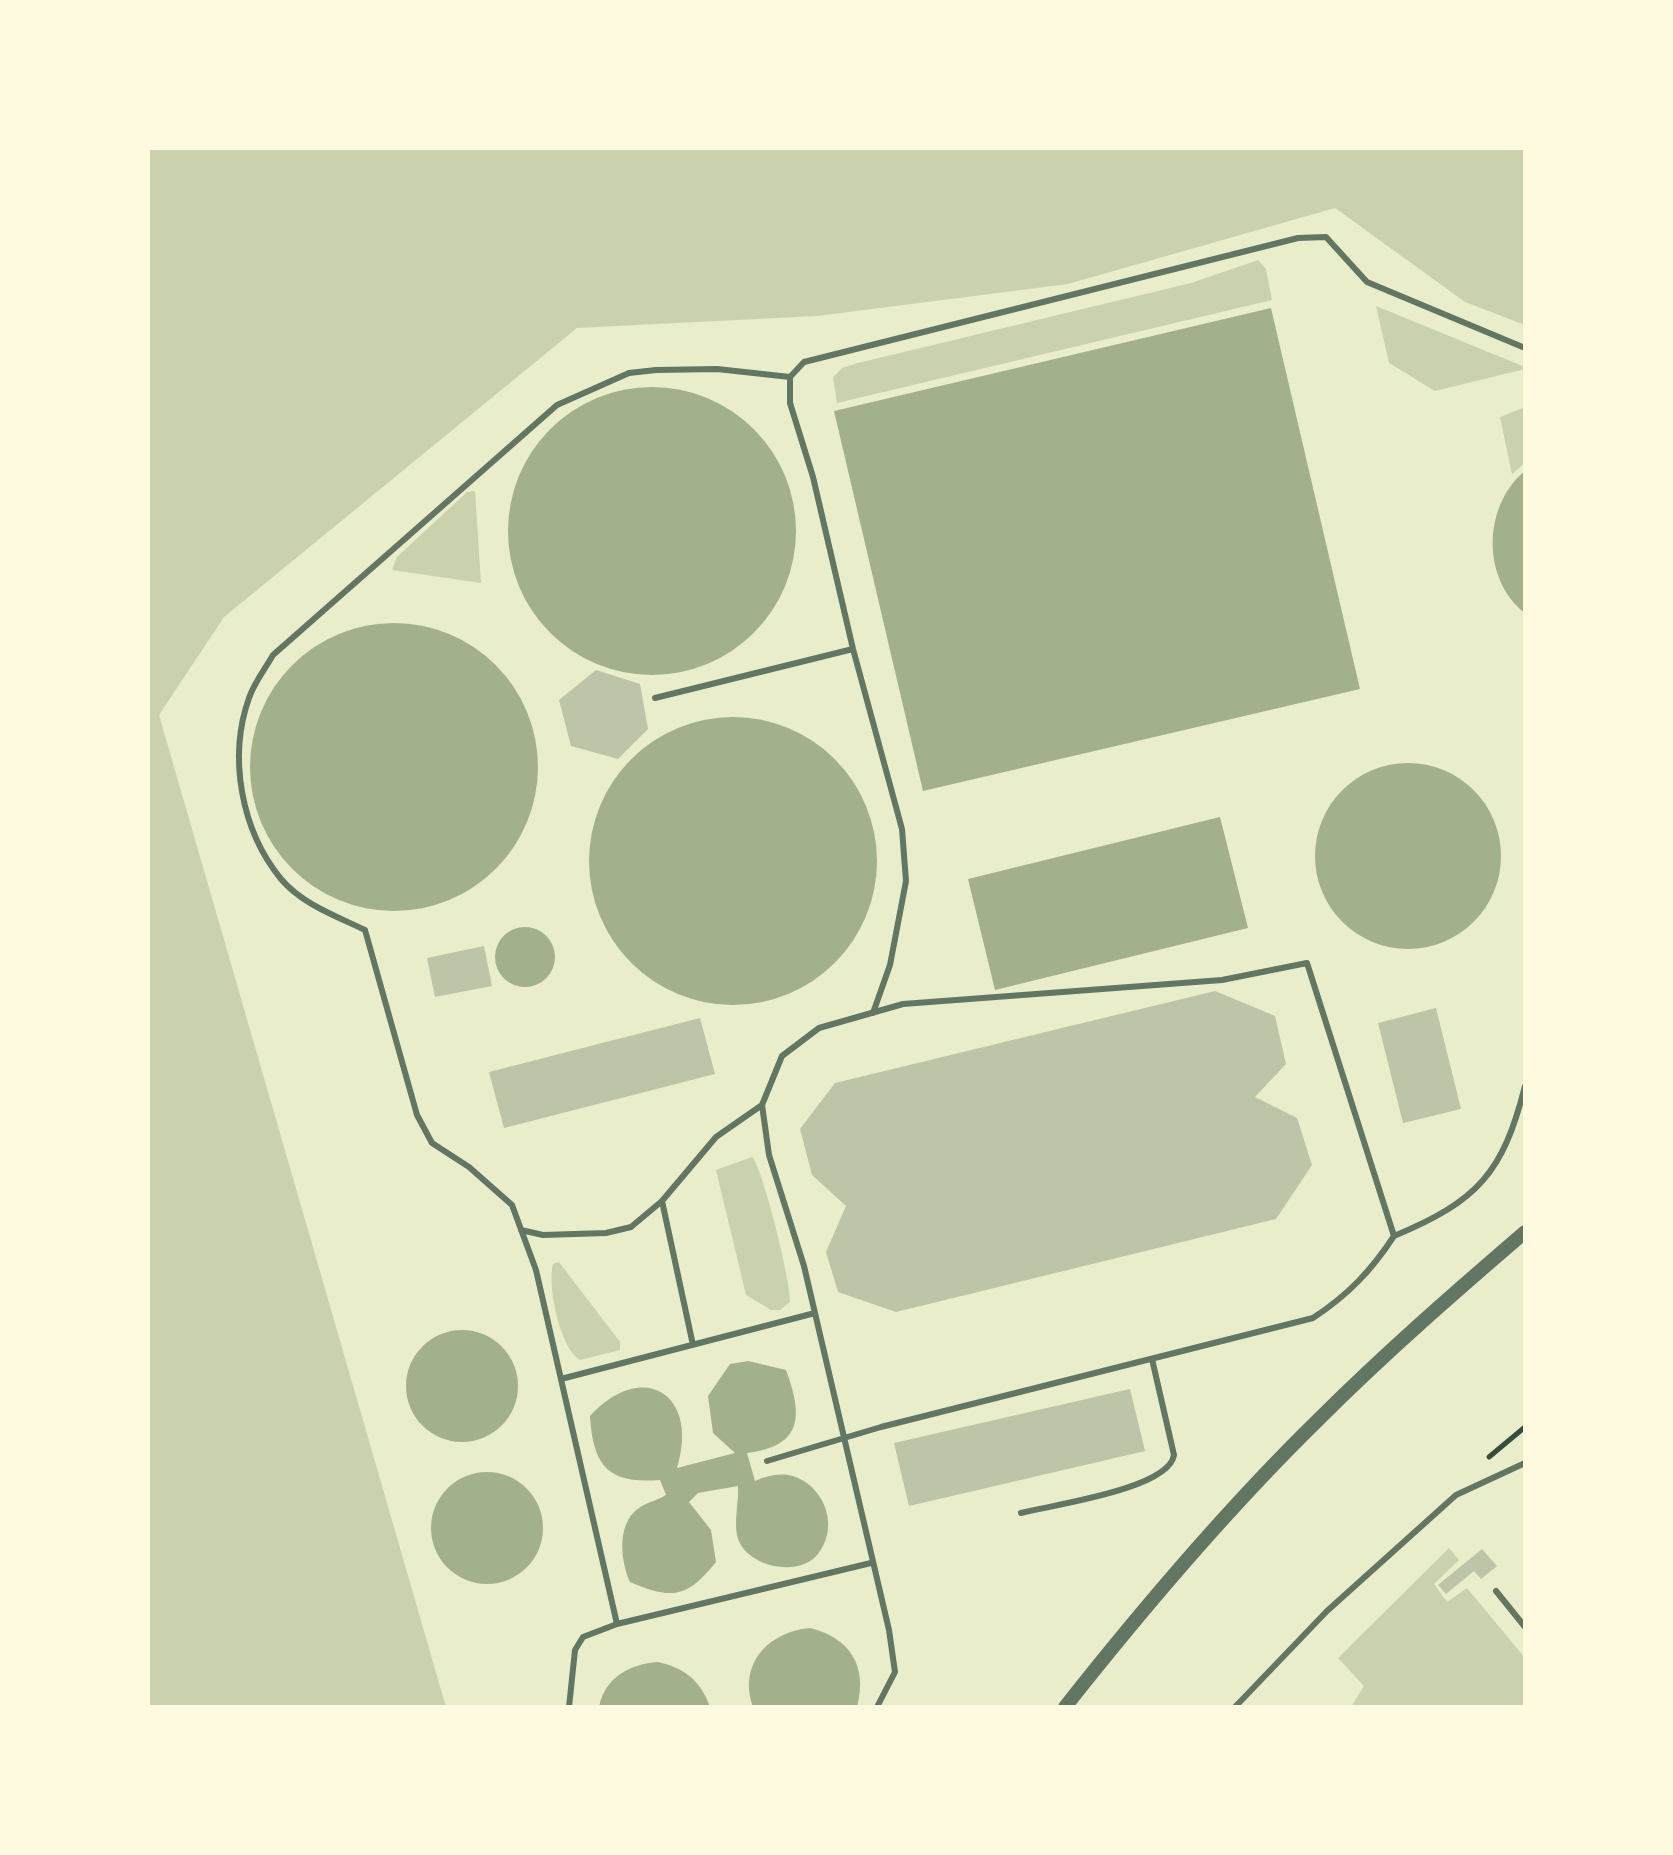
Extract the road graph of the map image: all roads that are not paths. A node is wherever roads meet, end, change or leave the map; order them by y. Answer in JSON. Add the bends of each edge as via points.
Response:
{"nodes":[{"id":1,"x":1525,"y":348,"type":"edge"},
{"id":2,"x":790,"y":377,"type":"junction"},
{"id":3,"x":853,"y":649,"type":"junction"},
{"id":4,"x":655,"y":698,"type":"dead end"},
{"id":5,"x":873,"y":1013,"type":"junction"},
{"id":6,"x":1525,"y":1086,"type":"edge"},
{"id":7,"x":762,"y":1105,"type":"junction"},
{"id":8,"x":662,"y":1201,"type":"junction"},
{"id":9,"x":521,"y":1230,"type":"junction"},
{"id":10,"x":1525,"y":1232,"type":"edge"},
{"id":11,"x":1394,"y":1236,"type":"junction"},
{"id":12,"x":815,"y":1313,"type":"junction"},
{"id":13,"x":693,"y":1345,"type":"junction"},
{"id":14,"x":1152,"y":1359,"type":"junction"},
{"id":15,"x":561,"y":1379,"type":"junction"},
{"id":16,"x":843,"y":1437,"type":"junction"},
{"id":17,"x":767,"y":1461,"type":"dead end"},
{"id":18,"x":1525,"y":1463,"type":"edge"},
{"id":19,"x":1021,"y":1513,"type":"dead end"},
{"id":20,"x":871,"y":1563,"type":"junction"},
{"id":21,"x":1496,"y":1591,"type":"dead end"},
{"id":22,"x":617,"y":1624,"type":"junction"},
{"id":23,"x":1525,"y":1627,"type":"edge"},
{"id":24,"x":569,"y":1707,"type":"edge"},
{"id":25,"x":877,"y":1707,"type":"edge"},
{"id":26,"x":1065,"y":1707,"type":"edge"},
{"id":27,"x":1235,"y":1707,"type":"edge"}],
"edges":[{"from":1,"to":2,"type":"lane","via":[[1367,282],[1326,237],[1298,238],[804,362]]},
{"from":2,"to":3,"type":"lane","via":[[790,403]]},
{"from":2,"to":9,"type":"lane","via":[[717,369],[629,373],[557,405],[273,655],[249,697],[237,752],[242,797],[258,841],[281,880],[312,905],[365,930],[417,1115],[432,1143],[512,1205]]},
{"from":3,"to":4,"type":"lane"},
{"from":3,"to":5,"type":"lane","via":[[902,829],[906,881],[890,965]]},
{"from":5,"to":7,"type":"lane","via":[[819,1028],[782,1056]]},
{"from":5,"to":11,"type":"lane","via":[[903,1004],[1222,980],[1307,963]]},
{"from":6,"to":11,"type":"lane","via":[[1493,1171],[1458,1204]]},
{"from":7,"to":8,"type":"lane","via":[[716,1137]]},
{"from":7,"to":12,"type":"lane","via":[[769,1155]]},
{"from":8,"to":9,"type":"lane","via":[[631,1227],[606,1233],[543,1235]]},
{"from":8,"to":13,"type":"lane"},
{"from":9,"to":15,"type":"lane","via":[[536,1270]]},
{"from":10,"to":26,"type":"street","via":[[1279,1459],[1183,1563]]},
{"from":11,"to":14,"type":"lane","via":[[1371,1272],[1313,1318]]},
{"from":12,"to":13,"type":"lane"},
{"from":12,"to":16,"type":"lane"},
{"from":13,"to":15,"type":"lane"},
{"from":14,"to":16,"type":"lane"},
{"from":14,"to":19,"type":"lane","via":[[1174,1455],[1171,1466],[1134,1486]]},
{"from":15,"to":22,"type":"lane"},
{"from":16,"to":17,"type":"lane"},
{"from":16,"to":20,"type":"lane"},
{"from":18,"to":27,"type":"lane","via":[[1456,1495],[1327,1611]]},
{"from":20,"to":22,"type":"lane"},
{"from":20,"to":25,"type":"lane","via":[[895,1672]]},
{"from":21,"to":23,"type":"lane"},
{"from":22,"to":24,"type":"lane","via":[[583,1637],[575,1650]]}]}
